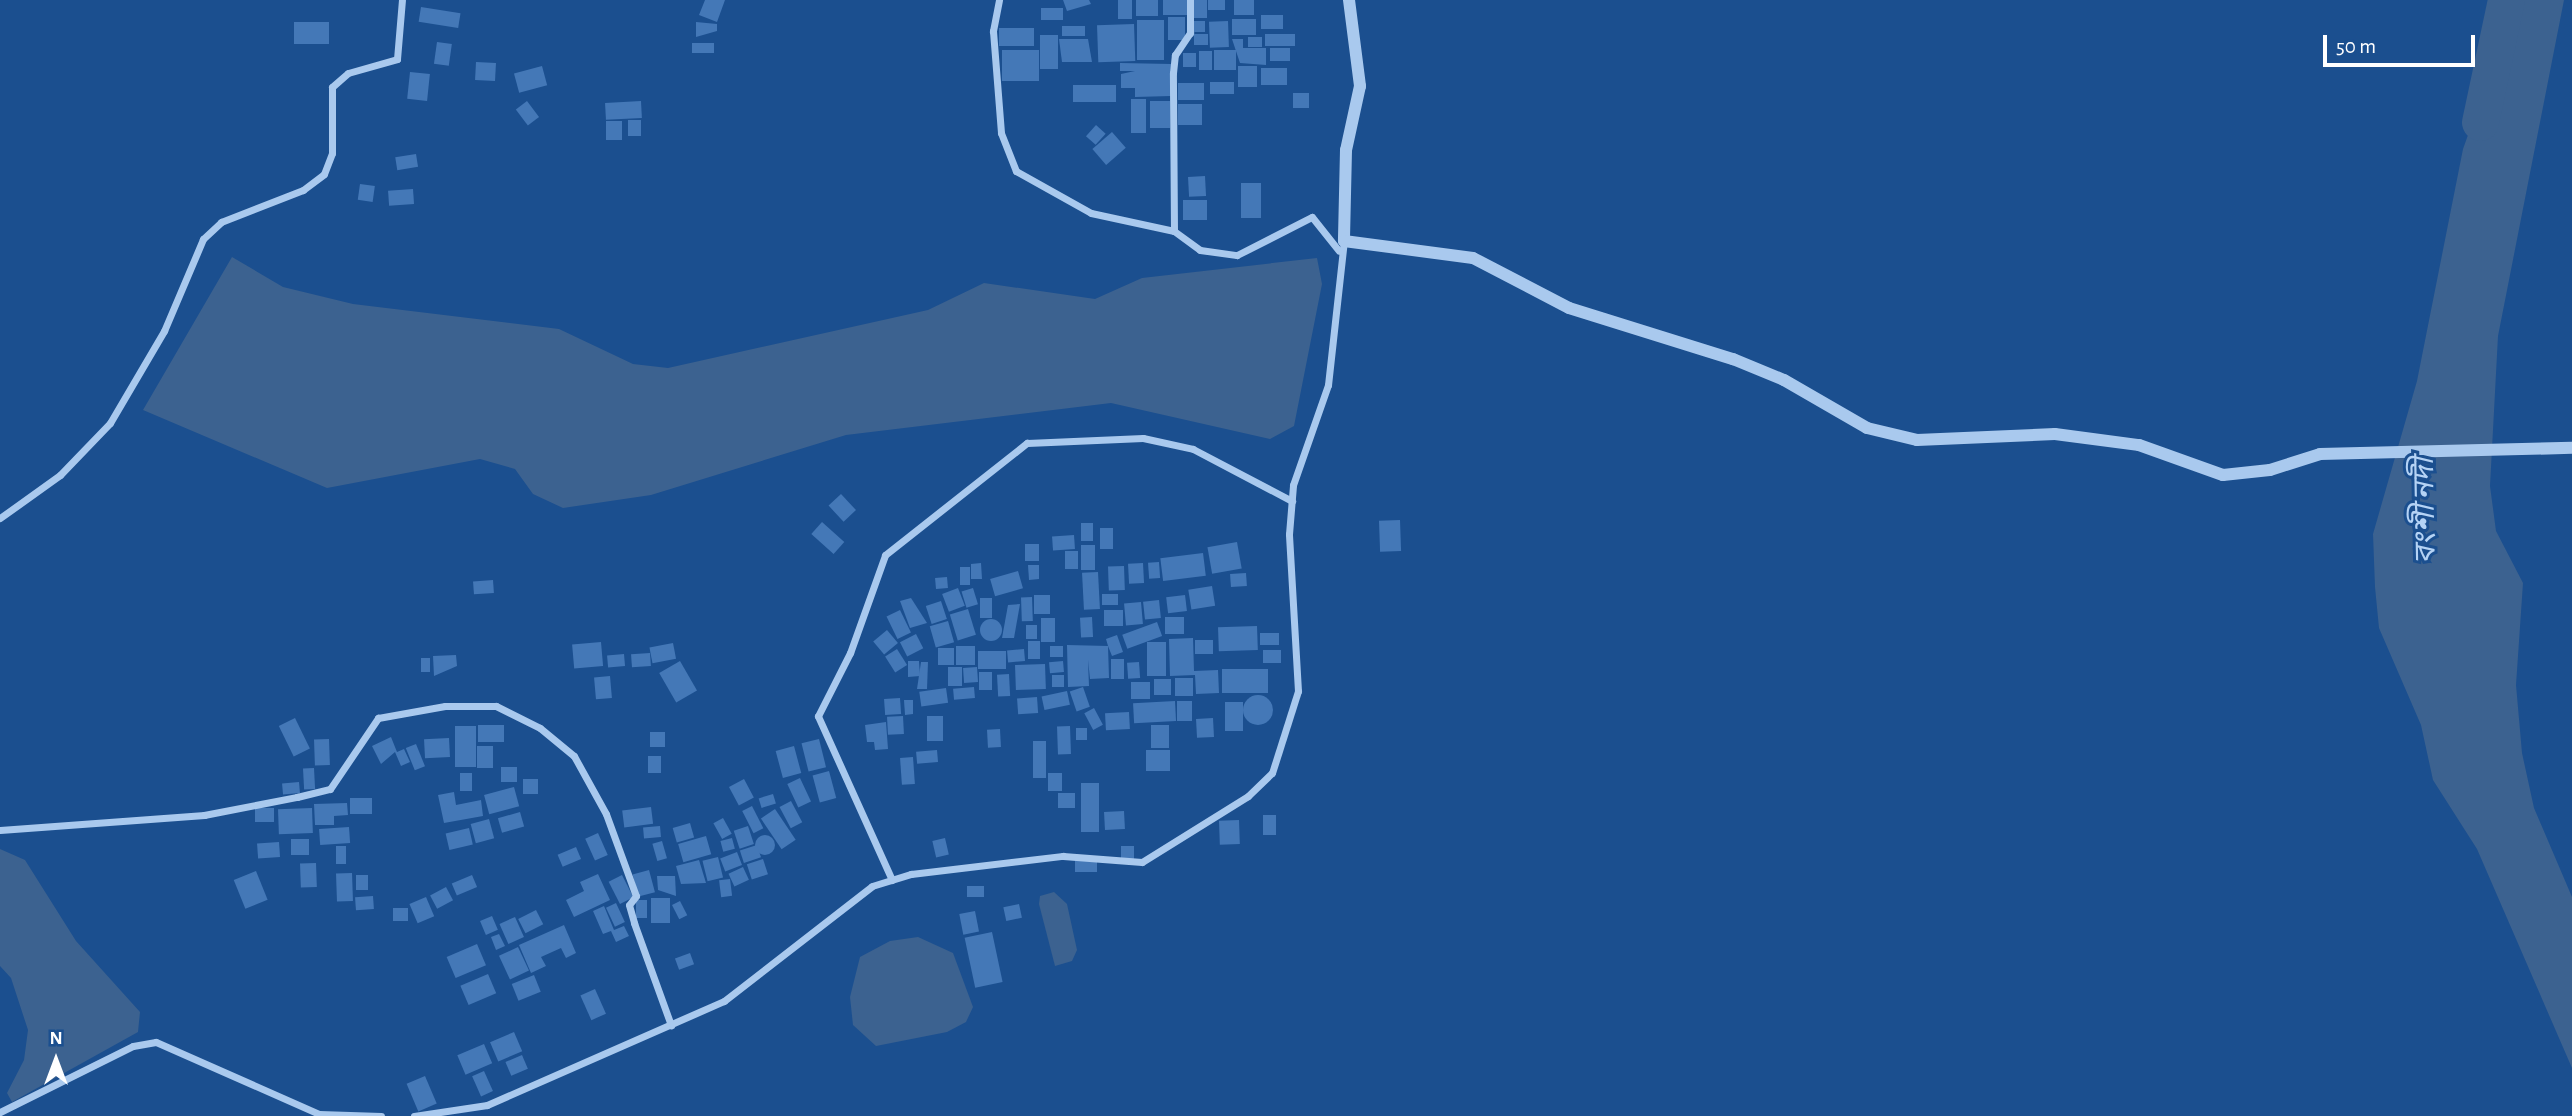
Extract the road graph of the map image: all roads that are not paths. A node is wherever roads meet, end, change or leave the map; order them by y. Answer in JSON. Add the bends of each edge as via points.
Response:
{"nodes":[{"id":1,"x":402,"y":0,"type":"edge"},
{"id":2,"x":999,"y":0,"type":"edge"},
{"id":3,"x":1190,"y":0,"type":"edge"},
{"id":4,"x":1349,"y":0,"type":"edge"},
{"id":5,"x":1174,"y":231,"type":"junction"},
{"id":6,"x":1341,"y":246,"type":"junction"},
{"id":7,"x":2572,"y":448,"type":"edge"},
{"id":8,"x":1292,"y":501,"type":"junction"},
{"id":9,"x":0,"y":518,"type":"edge"},
{"id":10,"x":0,"y":830,"type":"edge"},
{"id":11,"x":892,"y":880,"type":"junction"},
{"id":12,"x":671,"y":1025,"type":"junction"},
{"id":13,"x":488,"y":1105,"type":"junction"},
{"id":14,"x":0,"y":1112,"type":"edge"},
{"id":15,"x":381,"y":1116,"type":"edge"},
{"id":16,"x":414,"y":1116,"type":"edge"},
{"id":17,"x":489,"y":1116,"type":"edge"}],
"edges":[{"from":1,"to":9,"type":"street","via":[[397,59],[348,73],[332,87],[332,153],[324,174],[303,190],[221,222],[203,239],[154,350],[110,423],[60,474]]},
{"from":2,"to":5,"type":"street","via":[[993,31],[1002,133],[1016,171],[1091,213]]},
{"from":3,"to":5,"type":"street","via":[[1190,33],[1175,55],[1173,73]]},
{"from":4,"to":6,"type":"street","via":[[1360,86],[1346,150]]},
{"from":5,"to":6,"type":"street","via":[[1200,250],[1237,255],[1312,217]]},
{"from":6,"to":7,"type":"street","via":[[1473,258],[1569,308],[1733,359],[1784,380],[1867,428],[1917,440],[2055,433],[2139,445],[2223,474],[2270,470],[2320,453]]},
{"from":6,"to":8,"type":"street","via":[[1328,385]]},
{"from":8,"to":11,"type":"street","via":[[1298,691],[1272,773],[1248,796],[1142,862],[1063,856]]},
{"from":8,"to":11,"type":"street","via":[[1193,449],[1143,438],[1027,443],[885,555],[850,653],[818,716]]},
{"from":10,"to":12,"type":"street","via":[[204,815],[330,789],[378,718],[445,706],[496,706],[540,728],[574,756],[606,814],[636,896],[629,905],[634,923]]},
{"from":11,"to":12,"type":"street","via":[[845,903],[724,1001]]},
{"from":12,"to":13,"type":"street"},
{"from":13,"to":16,"type":"street"},
{"from":13,"to":17,"type":"street"},
{"from":14,"to":15,"type":"street","via":[[133,1046],[156,1042],[319,1114]]}]}
